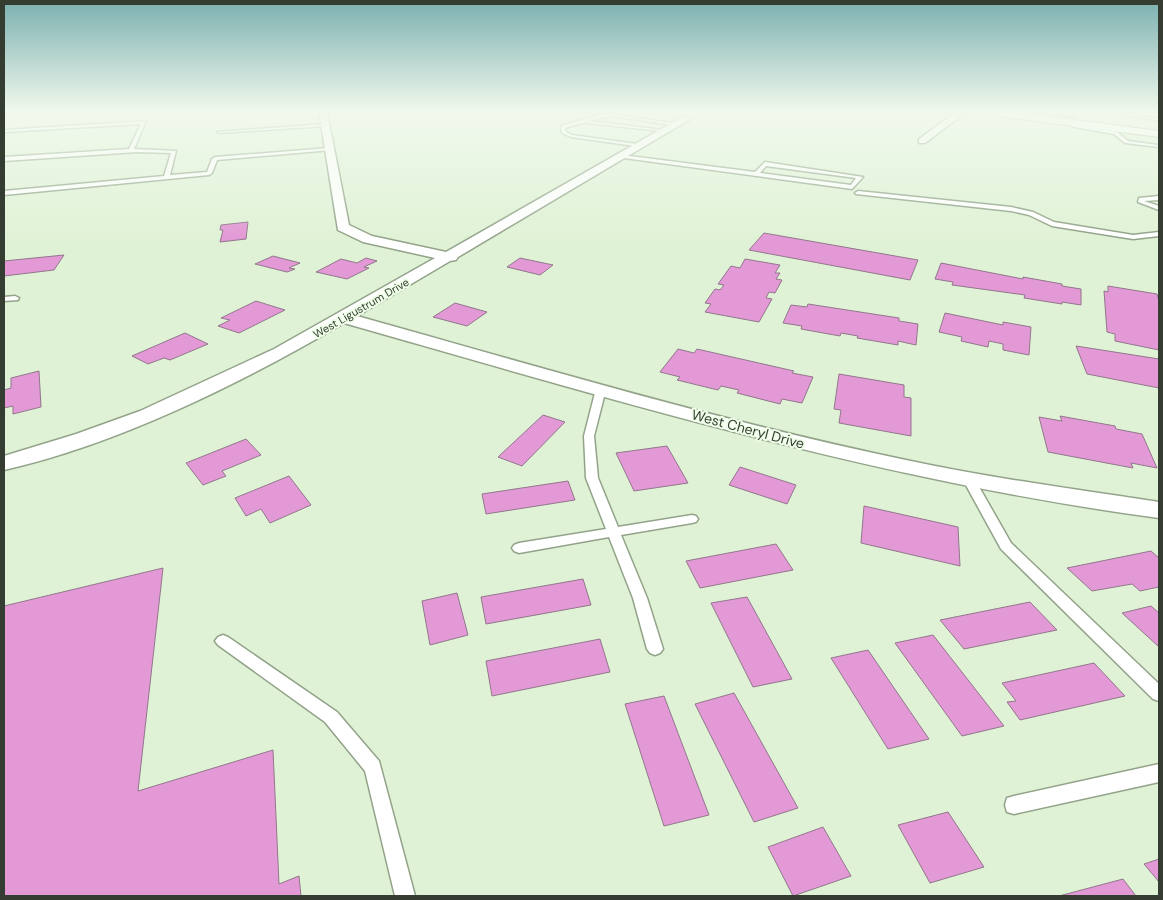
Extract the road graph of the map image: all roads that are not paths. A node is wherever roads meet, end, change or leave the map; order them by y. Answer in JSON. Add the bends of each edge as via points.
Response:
{"nodes":[{"id":1,"x":75,"y":154,"type":"edge"},
{"id":2,"x":173,"y":154,"type":"edge"},
{"id":3,"x":260,"y":154,"type":"edge"},
{"id":4,"x":330,"y":154,"type":"edge"},
{"id":5,"x":624,"y":156,"type":"joint"},
{"id":6,"x":4,"y":159,"type":"edge"},
{"id":7,"x":756,"y":174,"type":"junction"},
{"id":8,"x":166,"y":178,"type":"junction"},
{"id":9,"x":4,"y":193,"type":"edge"},
{"id":10,"x":858,"y":193,"type":"dead end"},
{"id":11,"x":1159,"y":198,"type":"edge"},
{"id":12,"x":1159,"y":208,"type":"edge"},
{"id":13,"x":1159,"y":234,"type":"edge"},
{"id":14,"x":451,"y":257,"type":"junction"},
{"id":15,"x":15,"y":298,"type":"dead end"},
{"id":16,"x":4,"y":299,"type":"edge"},
{"id":17,"x":344,"y":318,"type":"junction"},
{"id":18,"x":601,"y":390,"type":"junction"},
{"id":19,"x":4,"y":463,"type":"edge"},
{"id":20,"x":968,"y":478,"type":"junction"},
{"id":21,"x":1159,"y":510,"type":"edge"},
{"id":22,"x":692,"y":519,"type":"dead end"},
{"id":23,"x":613,"y":532,"type":"junction"},
{"id":24,"x":519,"y":548,"type":"dead end"},
{"id":25,"x":223,"y":641,"type":"dead end"},
{"id":26,"x":655,"y":649,"type":"dead end"},
{"id":27,"x":1159,"y":694,"type":"edge"},
{"id":28,"x":1159,"y":773,"type":"edge"},
{"id":29,"x":1014,"y":805,"type":"dead end"},
{"id":30,"x":405,"y":896,"type":"edge"}],
"edges":[{"from":1,"to":6,"type":"lane"},
{"from":2,"to":8,"type":"lane"},
{"from":3,"to":8,"type":"lane","via":[[215,160],[209,173]]},
{"from":4,"to":14,"type":"street","via":[[343,227],[368,239]]},
{"from":5,"to":7,"type":"lane"},
{"from":5,"to":14,"type":"street","name":"West Ligustrum Drive"},
{"from":7,"to":7,"type":"lane","via":[[852,187],[860,177],[765,164]]},
{"from":8,"to":9,"type":"lane"},
{"from":10,"to":13,"type":"lane","via":[[1024,212],[1052,224],[1134,237]]},
{"from":11,"to":12,"type":"lane","via":[[1141,199],[1141,202]]},
{"from":14,"to":17,"type":"street","name":"West Ligustrum Drive"},
{"from":15,"to":16,"type":"lane"},
{"from":17,"to":18,"type":"street","name":"West Cheryl Drive"},
{"from":17,"to":19,"type":"street","name":"West Ligustrum Drive","via":[[273,357],[147,415],[84,439]]},
{"from":18,"to":20,"type":"street","name":"West Cheryl Drive","via":[[874,461]]},
{"from":18,"to":23,"type":"lane","via":[[589,436],[592,478]]},
{"from":20,"to":21,"type":"street","name":"West Cheryl Drive"},
{"from":20,"to":27,"type":"lane","via":[[1006,546]]},
{"from":22,"to":23,"type":"lane"},
{"from":23,"to":24,"type":"lane"},
{"from":23,"to":26,"type":"lane","via":[[640,598]]},
{"from":25,"to":30,"type":"lane","via":[[331,717],[373,768]]},
{"from":28,"to":29,"type":"lane"}]}
